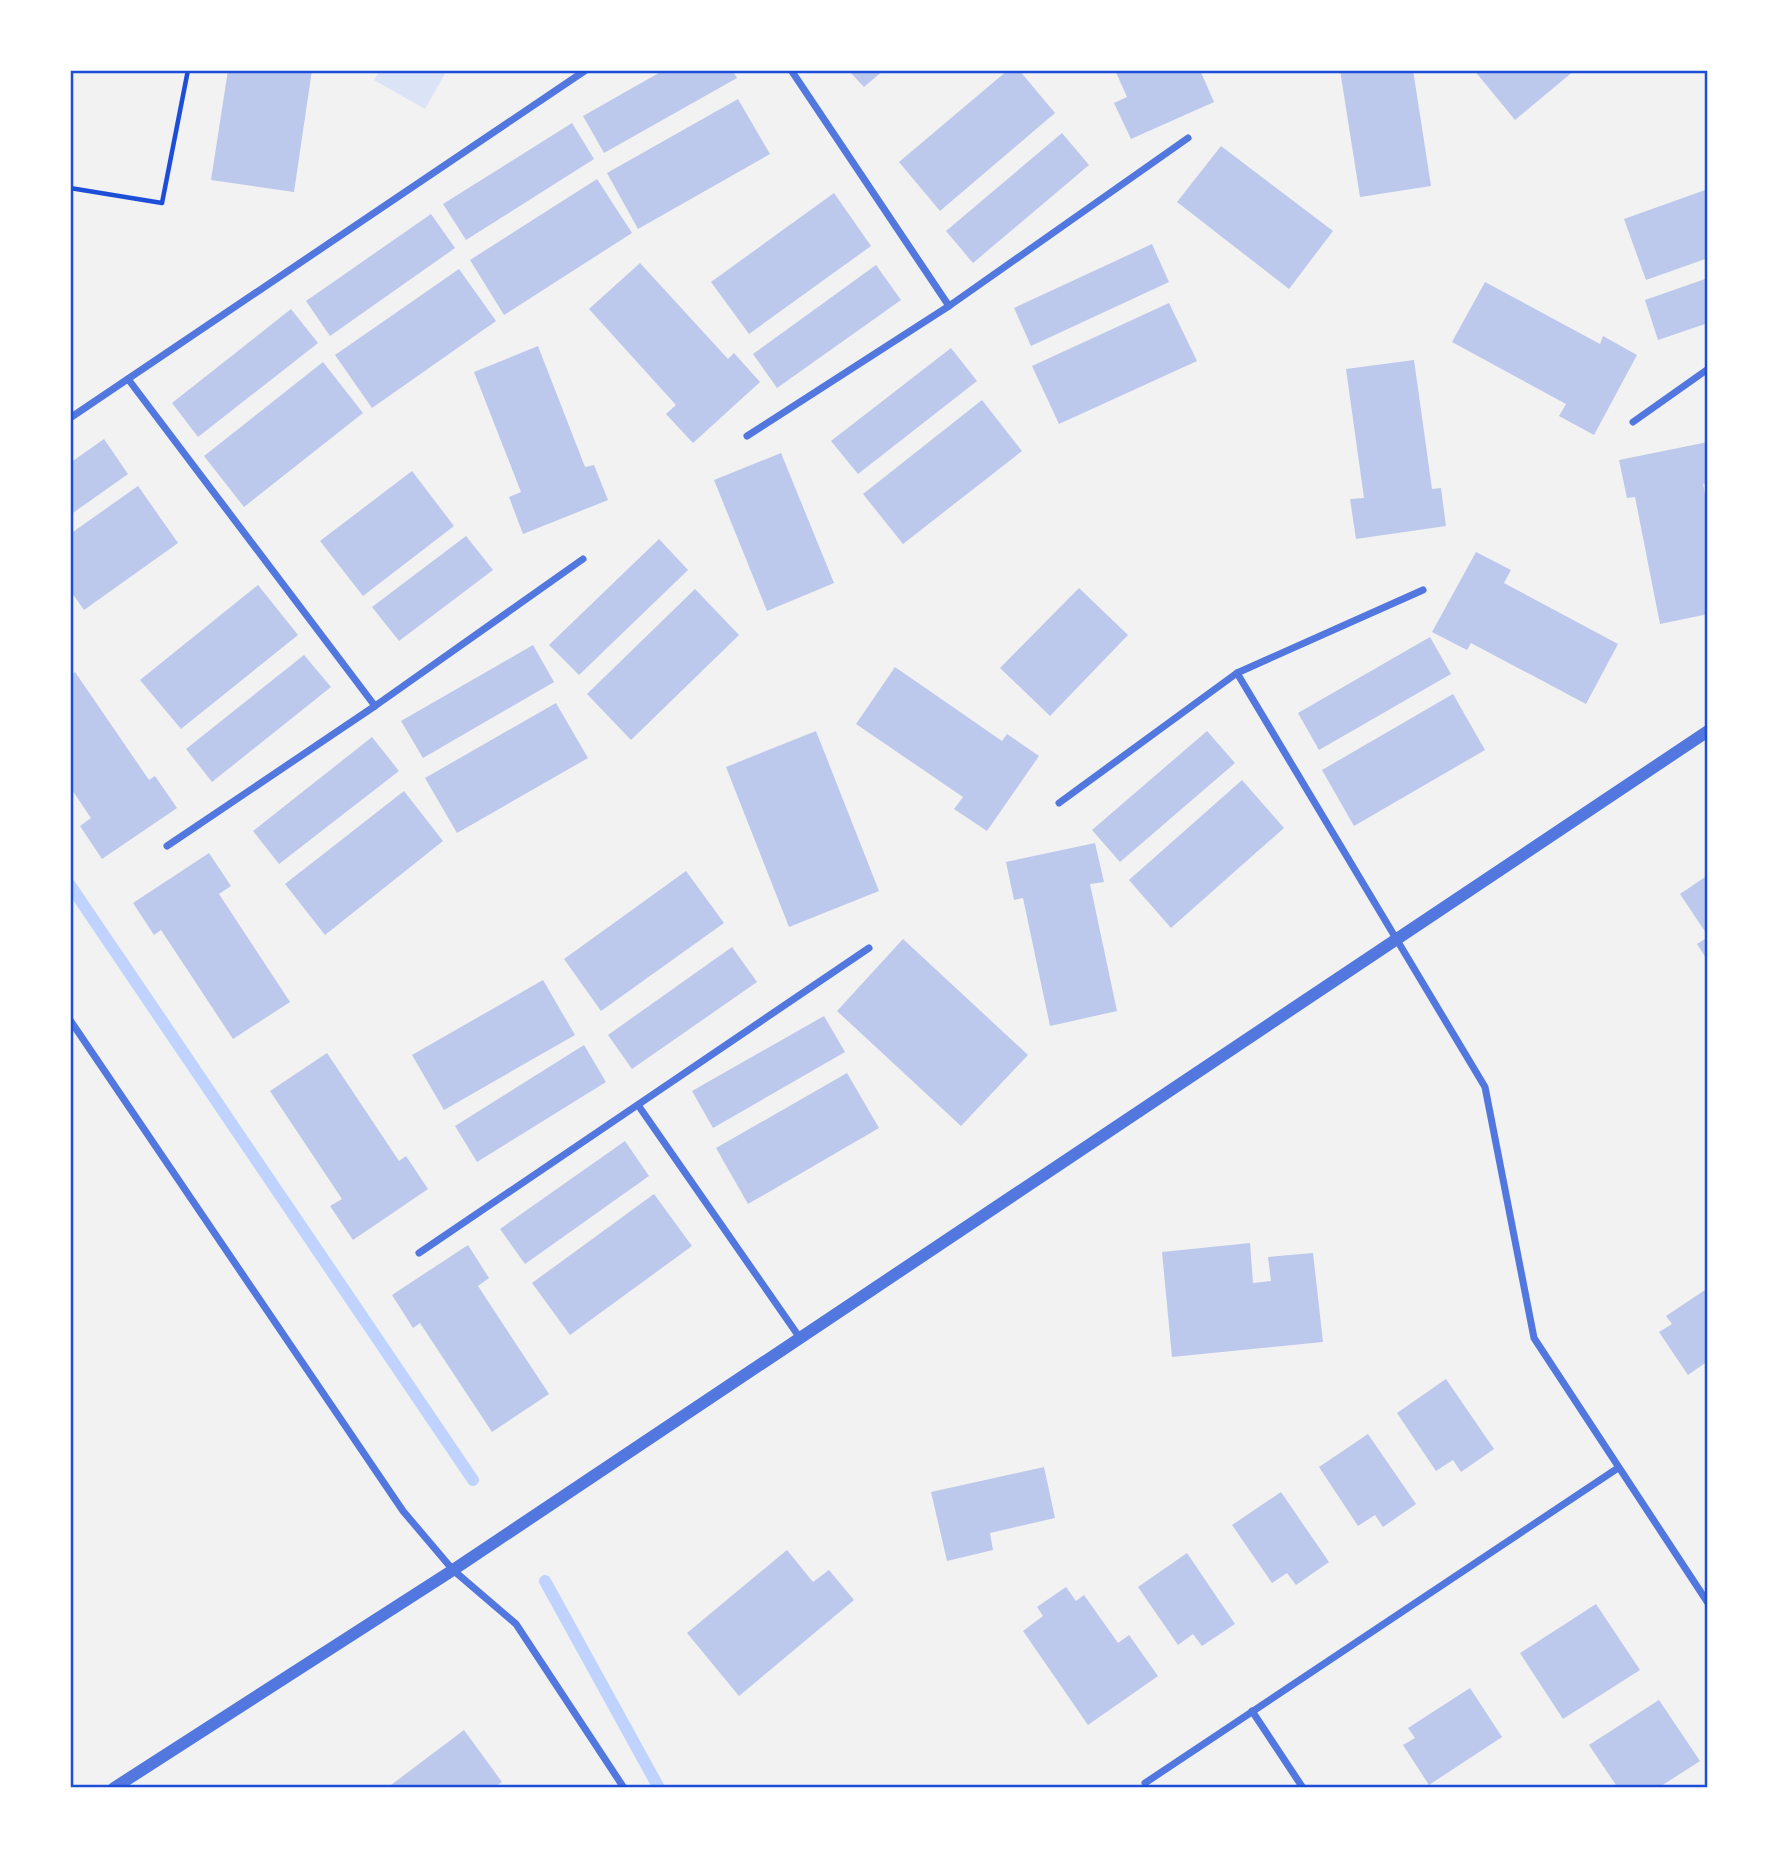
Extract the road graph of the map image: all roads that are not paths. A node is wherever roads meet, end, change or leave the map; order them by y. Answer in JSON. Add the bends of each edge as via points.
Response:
{"nodes":[{"id":1,"x":586,"y":70,"type":"edge"},
{"id":2,"x":791,"y":70,"type":"edge"},
{"id":3,"x":1188,"y":138,"type":"dead end"},
{"id":4,"x":949,"y":306,"type":"junction"},
{"id":5,"x":1708,"y":369,"type":"edge"},
{"id":6,"x":128,"y":379,"type":"junction"},
{"id":7,"x":70,"y":418,"type":"edge"},
{"id":8,"x":1633,"y":422,"type":"dead end"},
{"id":9,"x":747,"y":436,"type":"dead end"},
{"id":10,"x":583,"y":559,"type":"dead end"},
{"id":11,"x":1423,"y":590,"type":"dead end"},
{"id":12,"x":1237,"y":673,"type":"junction"},
{"id":13,"x":375,"y":706,"type":"junction"},
{"id":14,"x":1708,"y":731,"type":"edge"},
{"id":15,"x":1059,"y":803,"type":"dead end"},
{"id":16,"x":167,"y":846,"type":"dead end"},
{"id":17,"x":1399,"y":940,"type":"junction"},
{"id":18,"x":869,"y":948,"type":"dead end"},
{"id":19,"x":70,"y":1020,"type":"edge"},
{"id":20,"x":638,"y":1105,"type":"junction"},
{"id":21,"x":419,"y":1253,"type":"dead end"},
{"id":22,"x":800,"y":1338,"type":"junction"},
{"id":23,"x":1618,"y":1468,"type":"junction"},
{"id":24,"x":453,"y":1570,"type":"junction"},
{"id":25,"x":1708,"y":1603,"type":"edge"},
{"id":26,"x":1252,"y":1711,"type":"junction"},
{"id":27,"x":1145,"y":1783,"type":"dead end"},
{"id":28,"x":114,"y":1788,"type":"edge"},
{"id":29,"x":625,"y":1788,"type":"edge"},
{"id":30,"x":1303,"y":1788,"type":"edge"}],
"edges":[{"from":1,"to":6,"type":"street"},
{"from":2,"to":4,"type":"street"},
{"from":3,"to":4,"type":"street"},
{"from":4,"to":9,"type":"street"},
{"from":5,"to":8,"type":"street"},
{"from":6,"to":7,"type":"street"},
{"from":6,"to":13,"type":"street"},
{"from":10,"to":13,"type":"street"},
{"from":11,"to":12,"type":"street"},
{"from":12,"to":15,"type":"street"},
{"from":12,"to":17,"type":"street"},
{"from":13,"to":16,"type":"street"},
{"from":14,"to":17,"type":"street"},
{"from":17,"to":22,"type":"street"},
{"from":17,"to":23,"type":"street","via":[[1485,1087],[1534,1338]]},
{"from":18,"to":20,"type":"street"},
{"from":19,"to":24,"type":"street","via":[[402,1511]]},
{"from":20,"to":21,"type":"street"},
{"from":20,"to":22,"type":"street"},
{"from":22,"to":24,"type":"street"},
{"from":23,"to":25,"type":"street"},
{"from":23,"to":26,"type":"street"},
{"from":24,"to":28,"type":"street"},
{"from":24,"to":29,"type":"street","via":[[516,1624]]},
{"from":26,"to":27,"type":"street"},
{"from":26,"to":30,"type":"street"}]}
